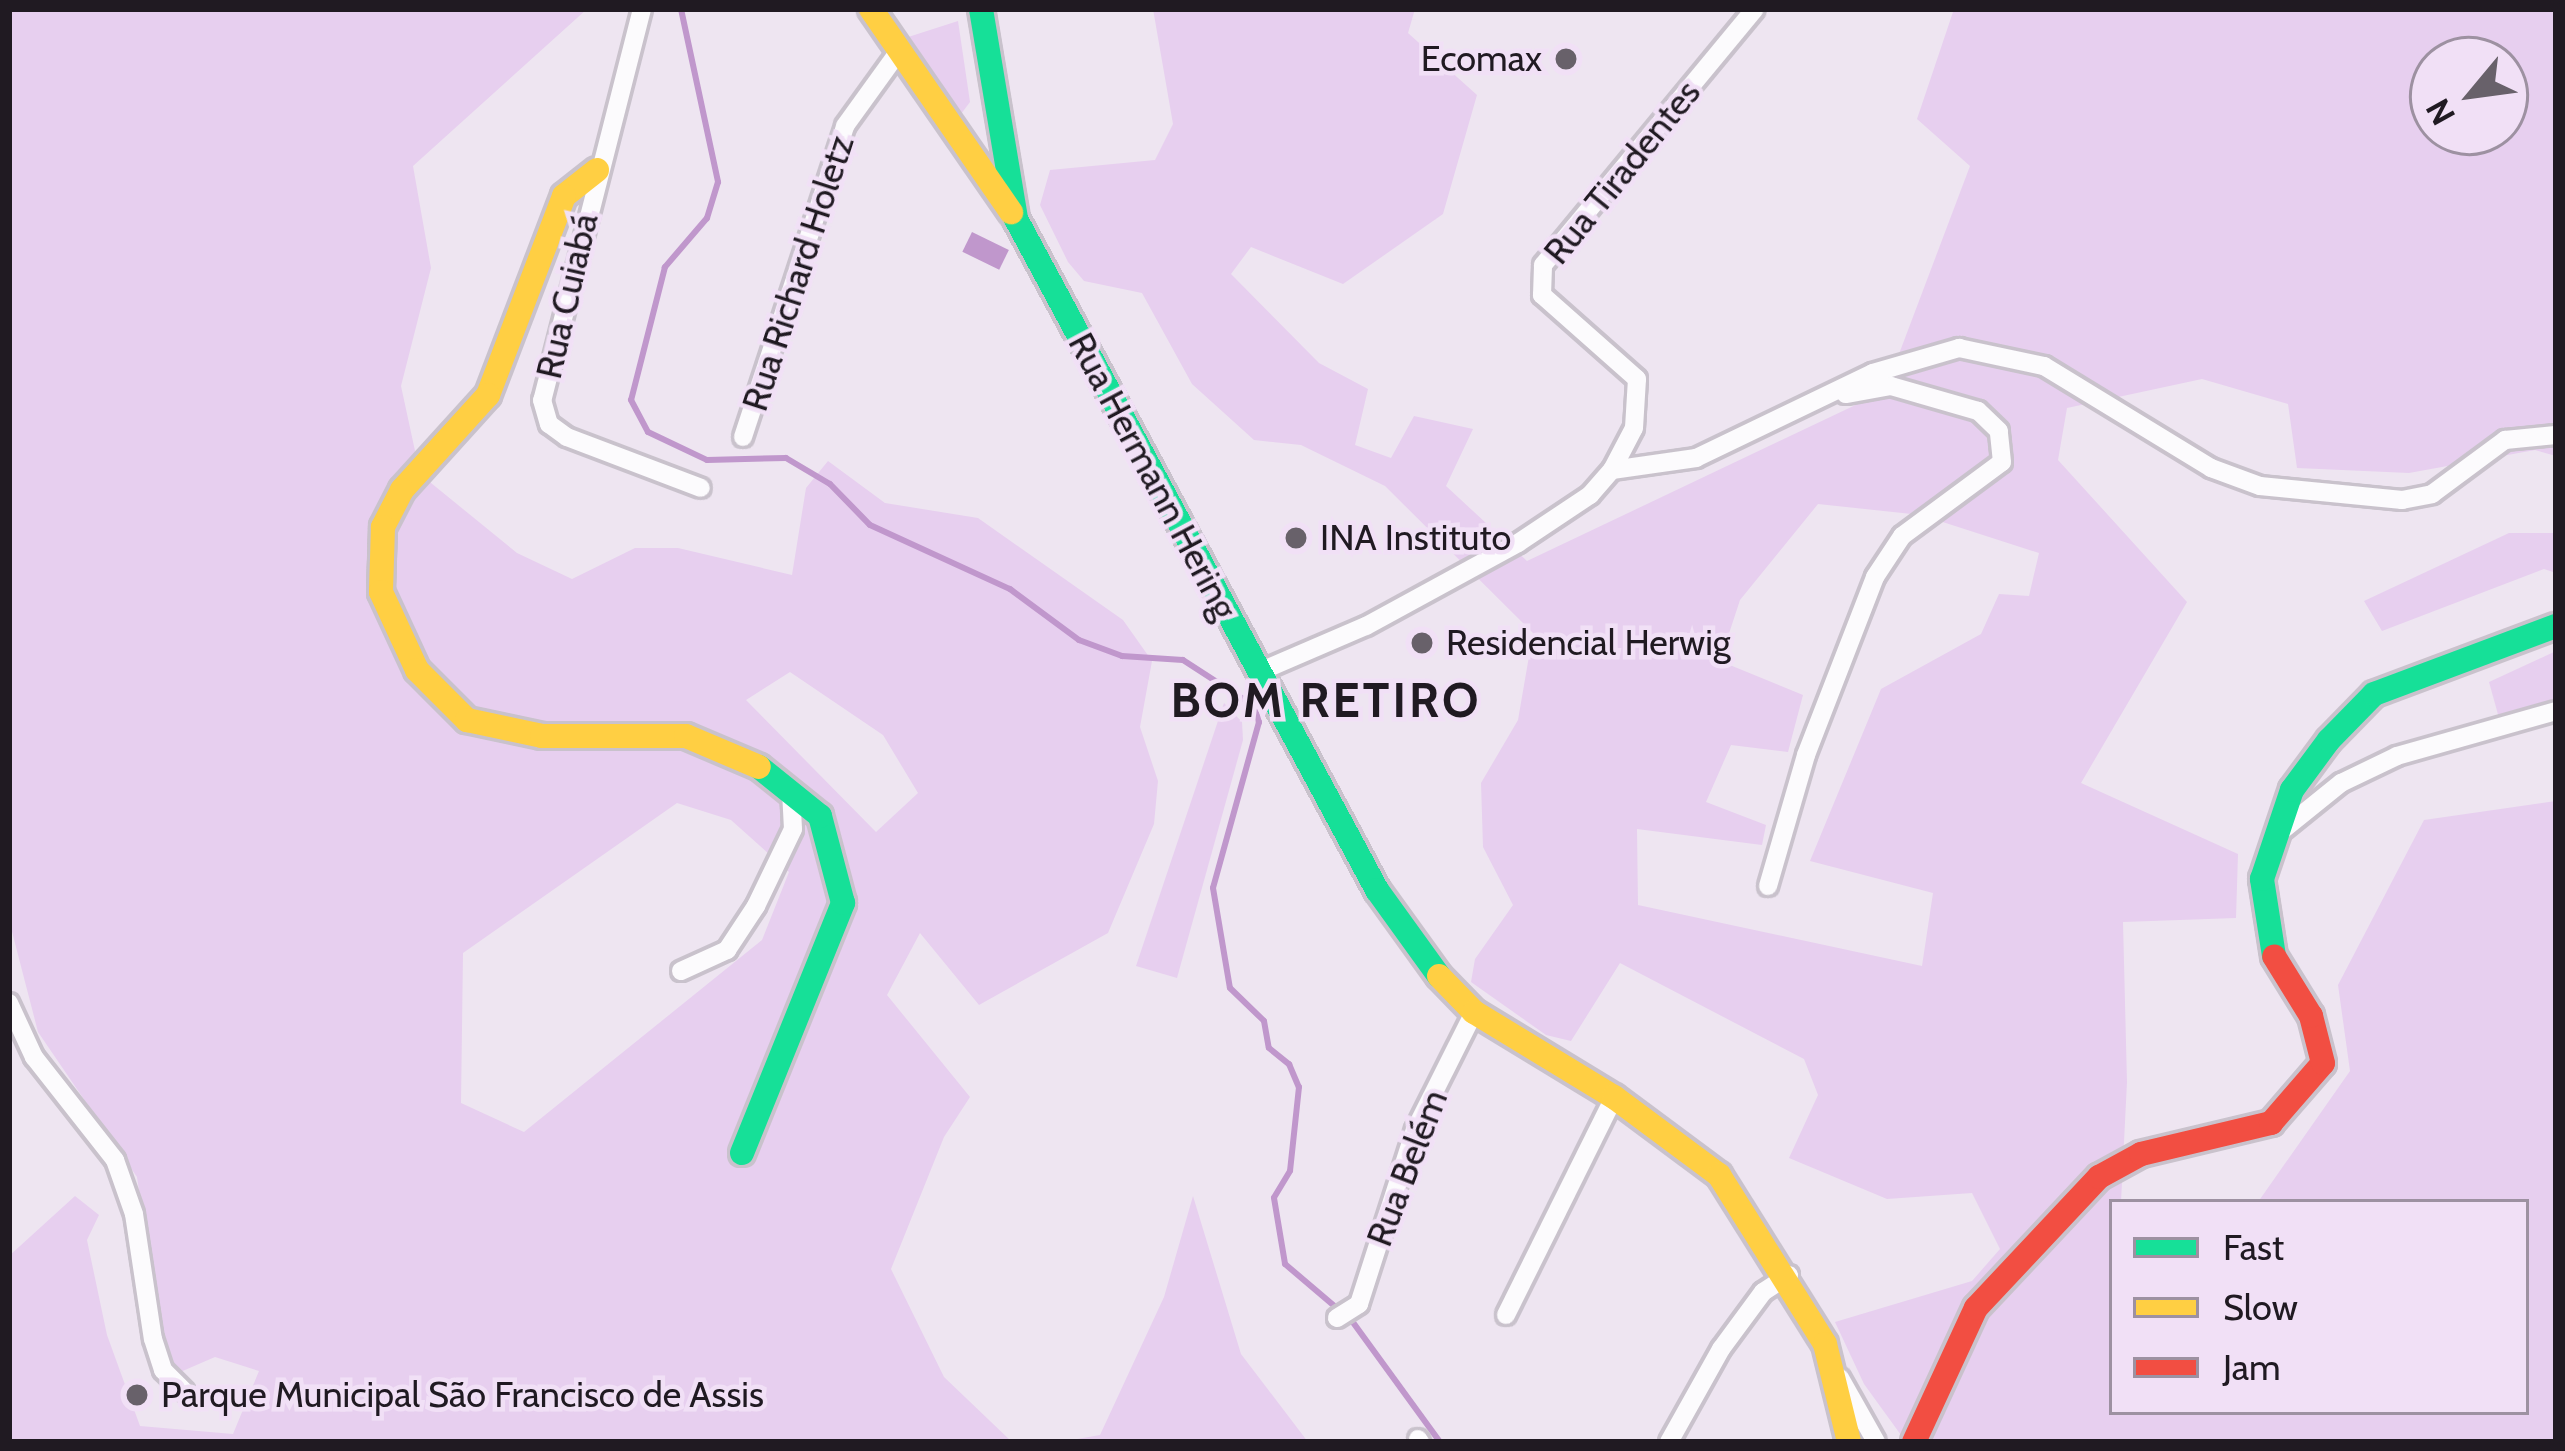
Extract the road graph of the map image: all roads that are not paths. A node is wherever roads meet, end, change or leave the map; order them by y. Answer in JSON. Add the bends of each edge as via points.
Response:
{"nodes":[{"id":1,"x":642,"y":9,"type":"edge"},
{"id":2,"x":871,"y":9,"type":"edge"},
{"id":3,"x":981,"y":9,"type":"edge"},
{"id":4,"x":1755,"y":9,"type":"edge"},
{"id":5,"x":897,"y":54,"type":"junction"},
{"id":6,"x":997,"y":115,"type":"junction"},
{"id":7,"x":950,"y":128,"type":"junction"},
{"id":8,"x":597,"y":170,"type":"junction"},
{"id":9,"x":1016,"y":219,"type":"junction"},
{"id":10,"x":1829,"y":396,"type":"junction"},
{"id":11,"x":2556,"y":435,"type":"edge"},
{"id":12,"x":743,"y":437,"type":"dead end"},
{"id":13,"x":1612,"y":470,"type":"junction"},
{"id":14,"x":701,"y":488,"type":"dead end"},
{"id":15,"x":2556,"y":626,"type":"edge"},
{"id":16,"x":1259,"y":672,"type":"junction"},
{"id":17,"x":2556,"y":711,"type":"edge"},
{"id":18,"x":791,"y":787,"type":"junction"},
{"id":19,"x":2273,"y":839,"type":"junction"},
{"id":20,"x":1768,"y":886,"type":"dead end"},
{"id":21,"x":681,"y":971,"type":"dead end"},
{"id":22,"x":9,"y":1003,"type":"edge"},
{"id":23,"x":1474,"y":1012,"type":"junction"},
{"id":24,"x":1614,"y":1097,"type":"junction"},
{"id":25,"x":742,"y":1153,"type":"dead end"},
{"id":26,"x":1790,"y":1275,"type":"junction"},
{"id":27,"x":1506,"y":1315,"type":"dead end"},
{"id":28,"x":1337,"y":1318,"type":"dead end"},
{"id":29,"x":1840,"y":1378,"type":"junction"},
{"id":30,"x":185,"y":1392,"type":"dead end"},
{"id":31,"x":1669,"y":1442,"type":"edge"},
{"id":32,"x":1849,"y":1442,"type":"edge"},
{"id":33,"x":1876,"y":1442,"type":"edge"},
{"id":34,"x":1914,"y":1442,"type":"edge"}],
"edges":[{"from":1,"to":8,"type":"street","name":"Rua Cuiabá"},
{"from":2,"to":5,"type":"street"},
{"from":3,"to":6,"type":"street","name":"Rua Hermann Hering"},
{"from":4,"to":13,"type":"street","name":"Rua Tiradentes","via":[[1543,265],[1542,295],[1637,379],[1634,428]]},
{"from":5,"to":7,"type":"street"},
{"from":5,"to":12,"type":"street","name":"Rua Richard Holetz","via":[[845,126]]},
{"from":6,"to":7,"type":"street"},
{"from":6,"to":9,"type":"street","name":"Rua Hermann Hering"},
{"from":7,"to":9,"type":"street"},
{"from":8,"to":14,"type":"street","name":"Rua Cuiabá","via":[[542,400],[549,424]]},
{"from":8,"to":18,"type":"street","via":[[564,196],[488,394],[403,490],[383,527],[381,592],[417,670],[467,720],[542,736],[686,736],[750,760]]},
{"from":9,"to":16,"type":"street","name":"Rua Hermann Hering"},
{"from":10,"to":11,"type":"street","via":[[1918,356],[1999,352],[2044,366],[2233,479],[2369,500],[2432,494],[2505,440]]},
{"from":10,"to":13,"type":"street","via":[[1696,458]]},
{"from":10,"to":20,"type":"street","via":[[1891,386],[1940,395],[1978,411],[2004,446],[1993,472],[1902,536],[1875,577],[1806,755]]},
{"from":13,"to":16,"type":"street","name":"Rua Tiradentes","via":[[1580,503],[1518,543],[1366,626]]},
{"from":15,"to":19,"type":"street","via":[[2374,694],[2292,790]]},
{"from":16,"to":23,"type":"street","name":"Rua Hermann Hering","via":[[1377,890],[1430,967]]},
{"from":17,"to":19,"type":"street","via":[[2397,756],[2341,783]]},
{"from":18,"to":21,"type":"street","via":[[794,829],[757,907],[727,950]]},
{"from":18,"to":25,"type":"street","via":[[831,840],[843,903]]},
{"from":19,"to":34,"type":"street","via":[[2263,879],[2266,930],[2290,995],[2323,1040],[2315,1077],[2271,1123],[2141,1154],[2099,1177],[1976,1308]]},
{"from":22,"to":30,"type":"street","via":[[34,1057],[116,1160],[134,1214],[153,1339],[163,1370]]},
{"from":23,"to":24,"type":"street","name":"Rua Hermann Hering"},
{"from":23,"to":28,"type":"street","name":"Rua Belém","via":[[1414,1130],[1359,1304]]},
{"from":24,"to":26,"type":"street","name":"Rua Hermann Hering","via":[[1719,1175]]},
{"from":24,"to":27,"type":"street"},
{"from":26,"to":29,"type":"street","name":"Rua Hermann Hering"},
{"from":26,"to":31,"type":"street","via":[[1749,1311]]},
{"from":29,"to":32,"type":"street","name":"Rua Hermann Hering"},
{"from":29,"to":33,"type":"street"}]}
